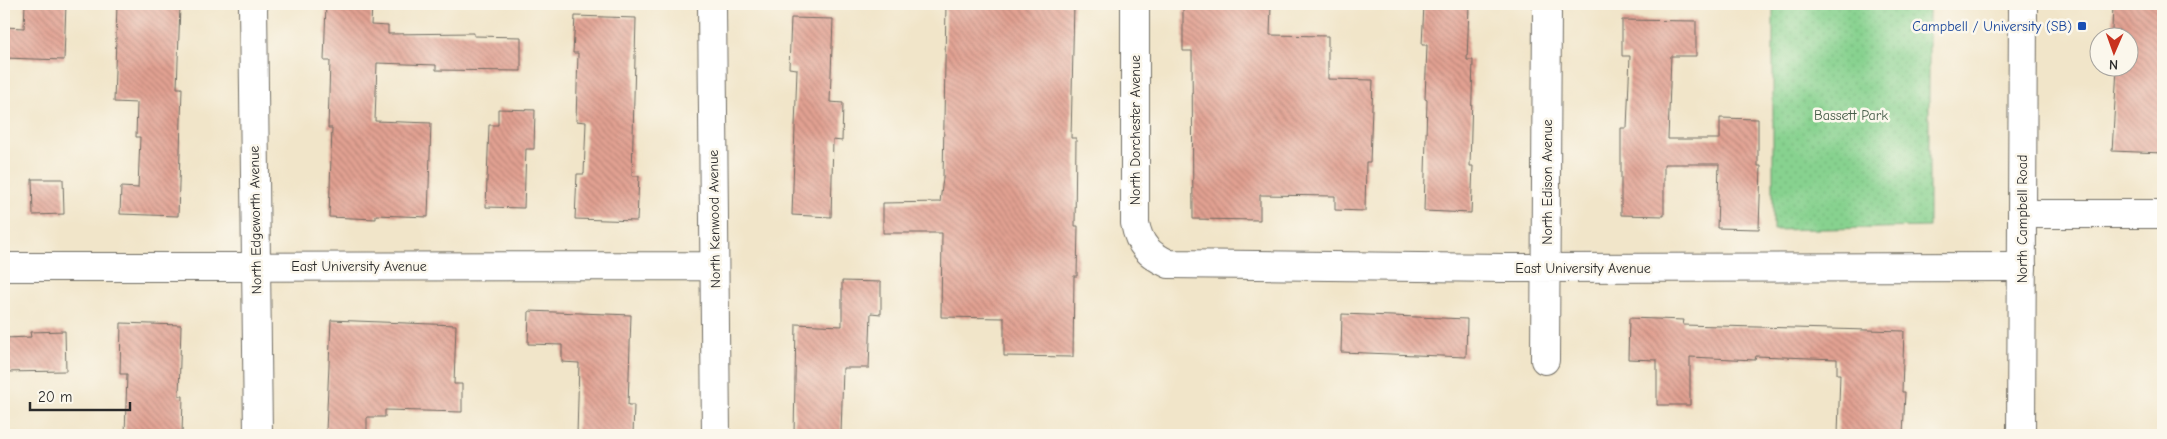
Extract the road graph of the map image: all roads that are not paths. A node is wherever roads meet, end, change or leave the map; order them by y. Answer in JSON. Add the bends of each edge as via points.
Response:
{"nodes":[{"id":1,"x":253,"y":4,"type":"edge"},
{"id":2,"x":712,"y":4,"type":"edge"},
{"id":3,"x":1135,"y":4,"type":"edge"},
{"id":4,"x":1547,"y":4,"type":"edge"},
{"id":5,"x":2023,"y":4,"type":"edge"},
{"id":6,"x":2022,"y":214,"type":"junction"},
{"id":7,"x":2163,"y":214,"type":"edge"},
{"id":8,"x":1148,"y":252,"type":"joint"},
{"id":9,"x":256,"y":266,"type":"junction"},
{"id":10,"x":714,"y":266,"type":"junction"},
{"id":11,"x":4,"y":267,"type":"edge"},
{"id":12,"x":2022,"y":267,"type":"junction"},
{"id":13,"x":1547,"y":268,"type":"junction"},
{"id":14,"x":1545,"y":360,"type":"dead end"},
{"id":15,"x":258,"y":435,"type":"edge"},
{"id":16,"x":716,"y":435,"type":"edge"},
{"id":17,"x":2021,"y":435,"type":"edge"}],
"edges":[{"from":1,"to":9,"type":"street","name":"North Edgeworth Avenue"},
{"from":2,"to":10,"type":"street","name":"North Kenwood Avenue"},
{"from":3,"to":8,"type":"street","name":"North Dorchester Avenue","via":[[1135,223],[1137,235]]},
{"from":4,"to":13,"type":"street","name":"North Edison Avenue"},
{"from":5,"to":6,"type":"street","name":"North Campbell Road"},
{"from":6,"to":7,"type":"street"},
{"from":6,"to":12,"type":"street","name":"North Campbell Road"},
{"from":8,"to":13,"type":"street","name":"East University Avenue","via":[[1169,264],[1184,266]]},
{"from":9,"to":10,"type":"street","name":"East University Avenue"},
{"from":9,"to":11,"type":"street","name":"East University Avenue"},
{"from":9,"to":15,"type":"street","name":"North Edgeworth Avenue"},
{"from":10,"to":16,"type":"street","name":"North Kenwood Avenue"},
{"from":12,"to":13,"type":"street","name":"East University Avenue"},
{"from":12,"to":17,"type":"street","name":"North Campbell Road"},
{"from":13,"to":14,"type":"street","name":"North Edison Avenue"}]}
